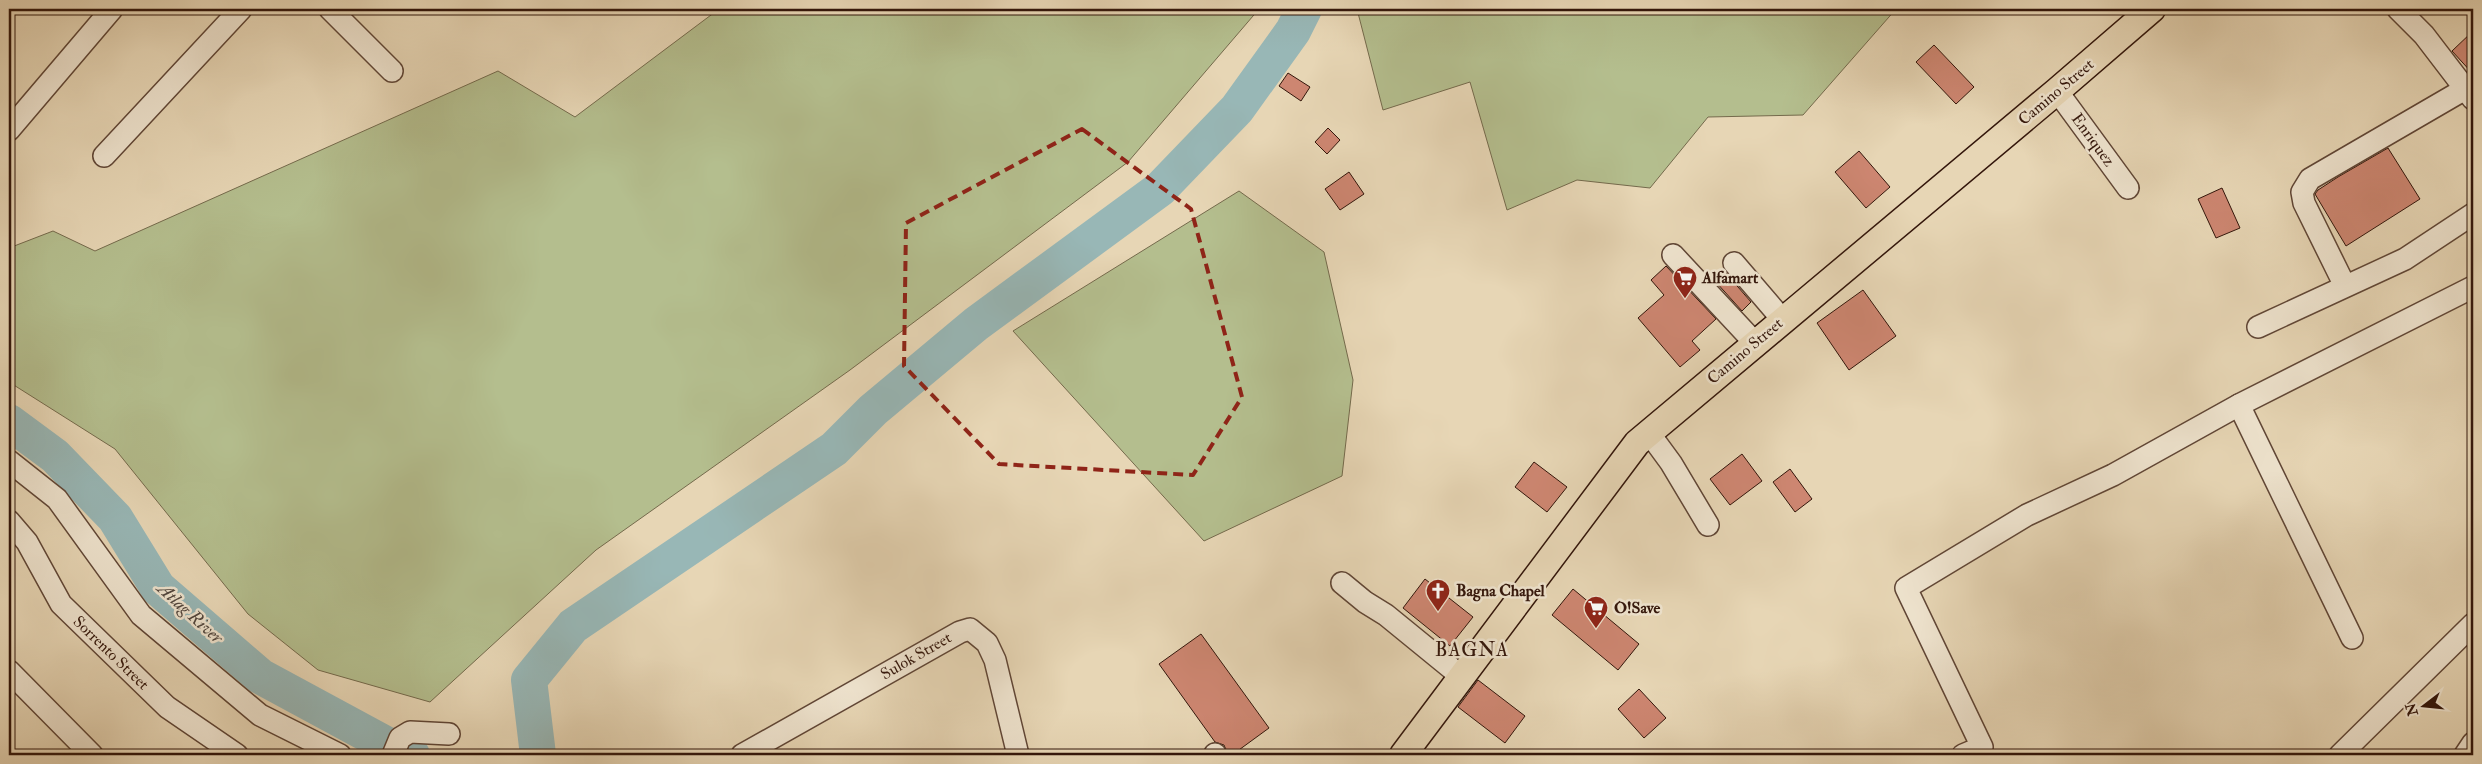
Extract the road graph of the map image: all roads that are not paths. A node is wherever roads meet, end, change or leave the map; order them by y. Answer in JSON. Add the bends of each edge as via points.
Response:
{"nodes":[{"id":1,"x":112,"y":9,"type":"edge"},
{"id":2,"x":241,"y":9,"type":"edge"},
{"id":3,"x":330,"y":9,"type":"edge"},
{"id":4,"x":2152,"y":9,"type":"edge"},
{"id":5,"x":2398,"y":9,"type":"edge"},
{"id":6,"x":392,"y":72,"type":"dead end"},
{"id":7,"x":2057,"y":91,"type":"junction"},
{"id":8,"x":2469,"y":94,"type":"edge"},
{"id":9,"x":9,"y":130,"type":"edge"},
{"id":10,"x":104,"y":156,"type":"dead end"},
{"id":11,"x":2128,"y":188,"type":"dead end"},
{"id":12,"x":2473,"y":214,"type":"edge"},
{"id":13,"x":1673,"y":255,"type":"dead end"},
{"id":14,"x":1734,"y":264,"type":"dead end"},
{"id":15,"x":2345,"y":286,"type":"junction"},
{"id":16,"x":2473,"y":287,"type":"edge"},
{"id":17,"x":1782,"y":319,"type":"junction"},
{"id":18,"x":2258,"y":327,"type":"dead end"},
{"id":19,"x":1755,"y":343,"type":"junction"},
{"id":20,"x":2240,"y":405,"type":"junction"},
{"id":21,"x":1649,"y":433,"type":"junction"},
{"id":22,"x":9,"y":461,"type":"edge"},
{"id":23,"x":1708,"y":525,"type":"dead end"},
{"id":24,"x":10,"y":526,"type":"edge"},
{"id":25,"x":1342,"y":583,"type":"dead end"},
{"id":26,"x":2473,"y":624,"type":"edge"},
{"id":27,"x":2352,"y":638,"type":"dead end"},
{"id":28,"x":9,"y":671,"type":"edge"},
{"id":29,"x":1462,"y":677,"type":"junction"},
{"id":30,"x":449,"y":734,"type":"dead end"},
{"id":31,"x":2473,"y":743,"type":"edge"},
{"id":32,"x":397,"y":747,"type":"edge"},
{"id":33,"x":1977,"y":752,"type":"edge"},
{"id":34,"x":92,"y":755,"type":"edge"},
{"id":35,"x":237,"y":755,"type":"edge"},
{"id":36,"x":340,"y":755,"type":"edge"},
{"id":37,"x":742,"y":755,"type":"edge"},
{"id":38,"x":1018,"y":755,"type":"edge"},
{"id":39,"x":1403,"y":755,"type":"edge"},
{"id":40,"x":2340,"y":755,"type":"edge"},
{"id":41,"x":2465,"y":755,"type":"edge"}],
"edges":[{"from":1,"to":9,"type":"street"},
{"from":2,"to":10,"type":"street"},
{"from":3,"to":6,"type":"street"},
{"from":4,"to":7,"type":"main road","name":"Camino Street"},
{"from":5,"to":8,"type":"street","via":[[2424,35]]},
{"from":7,"to":11,"type":"street","name":"Enriquez"},
{"from":7,"to":17,"type":"main road","name":"Camino Street"},
{"from":8,"to":15,"type":"street","via":[[2310,179],[2302,192],[2304,203]]},
{"from":12,"to":15,"type":"street","via":[[2405,259]]},
{"from":13,"to":19,"type":"street"},
{"from":14,"to":17,"type":"street"},
{"from":15,"to":18,"type":"street"},
{"from":16,"to":20,"type":"street"},
{"from":17,"to":19,"type":"main road","name":"Camino Street"},
{"from":19,"to":21,"type":"main road","name":"Camino Street"},
{"from":20,"to":27,"type":"street"},
{"from":20,"to":33,"type":"street","via":[[2113,474],[2027,515],[1906,588]]},
{"from":21,"to":23,"type":"street"},
{"from":21,"to":29,"type":"main road","name":"Camino Street","via":[[1638,443]]},
{"from":22,"to":36,"type":"street","via":[[57,499],[141,615],[260,715]]},
{"from":24,"to":35,"type":"street","name":"Sorrento Street","via":[[27,542],[62,604],[167,707]]},
{"from":25,"to":29,"type":"street"},
{"from":26,"to":40,"type":"street"},
{"from":28,"to":34,"type":"street"},
{"from":29,"to":39,"type":"main road","name":"Camino Street"},
{"from":30,"to":32,"type":"street","via":[[410,732]]},
{"from":31,"to":41,"type":"street"},
{"from":37,"to":38,"type":"street","name":"Sulok Street","via":[[970,629],[988,643],[995,660]]}]}
